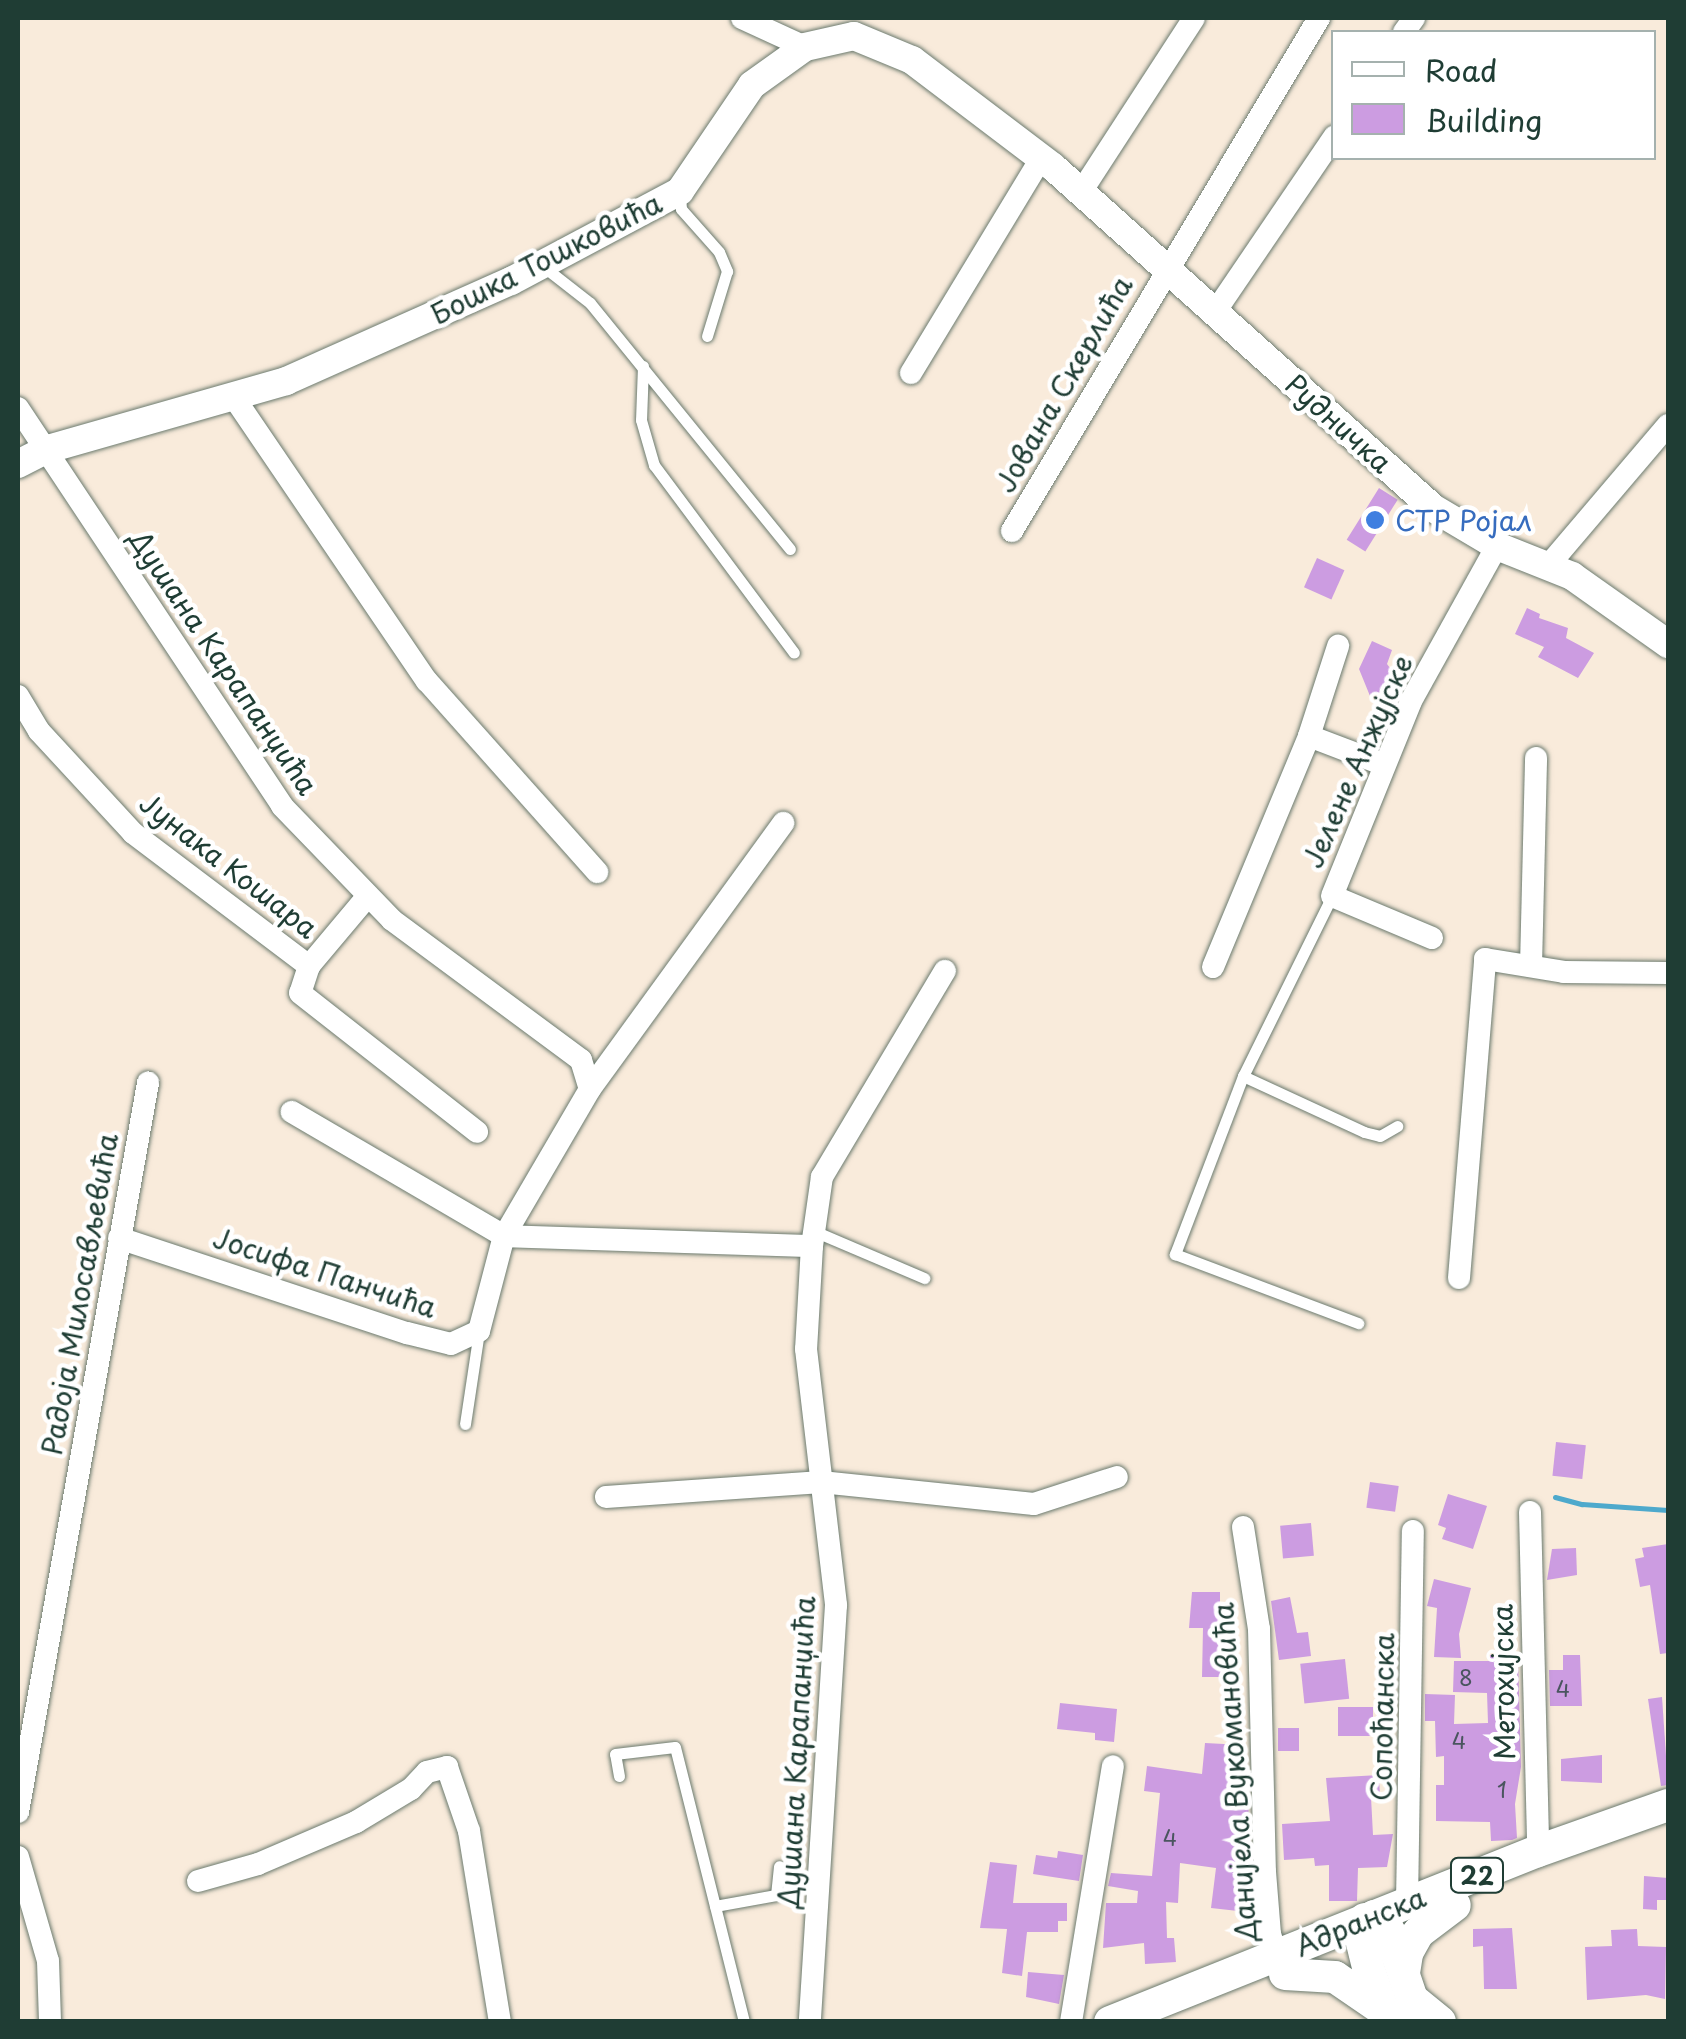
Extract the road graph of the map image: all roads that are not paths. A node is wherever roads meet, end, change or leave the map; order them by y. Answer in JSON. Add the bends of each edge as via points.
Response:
{"nodes":[{"id":1,"x":742,"y":18,"type":"edge"},
{"id":2,"x":1194,"y":18,"type":"edge"},
{"id":3,"x":1319,"y":18,"type":"edge"},
{"id":4,"x":826,"y":35,"type":"edge"},
{"id":5,"x":1331,"y":140,"type":"edge"},
{"id":6,"x":1041,"y":158,"type":"junction"},
{"id":7,"x":680,"y":191,"type":"junction"},
{"id":8,"x":1081,"y":192,"type":"junction"},
{"id":9,"x":541,"y":265,"type":"junction"},
{"id":10,"x":1166,"y":268,"type":"junction"},
{"id":11,"x":1215,"y":312,"type":"junction"},
{"id":12,"x":708,"y":336,"type":"dead end"},
{"id":13,"x":642,"y":366,"type":"junction"},
{"id":14,"x":910,"y":373,"type":"dead end"},
{"id":15,"x":233,"y":396,"type":"junction"},
{"id":16,"x":18,"y":408,"type":"edge"},
{"id":17,"x":1668,"y":424,"type":"edge"},
{"id":18,"x":48,"y":449,"type":"junction"},
{"id":19,"x":18,"y":464,"type":"edge"},
{"id":20,"x":1012,"y":530,"type":"dead end"},
{"id":21,"x":1497,"y":546,"type":"junction"},
{"id":22,"x":790,"y":549,"type":"dead end"},
{"id":23,"x":1548,"y":566,"type":"junction"},
{"id":24,"x":1668,"y":644,"type":"edge"},
{"id":25,"x":1338,"y":646,"type":"dead end"},
{"id":26,"x":794,"y":653,"type":"dead end"},
{"id":27,"x":18,"y":696,"type":"edge"},
{"id":28,"x":1309,"y":736,"type":"junction"},
{"id":29,"x":1536,"y":758,"type":"dead end"},
{"id":30,"x":1385,"y":765,"type":"junction"},
{"id":31,"x":783,"y":823,"type":"dead end"},
{"id":32,"x":598,"y":872,"type":"dead end"},
{"id":33,"x":1332,"y":896,"type":"junction"},
{"id":34,"x":367,"y":898,"type":"junction"},
{"id":35,"x":1432,"y":938,"type":"dead end"},
{"id":36,"x":309,"y":966,"type":"junction"},
{"id":37,"x":1531,"y":966,"type":"junction"},
{"id":38,"x":1213,"y":967,"type":"dead end"},
{"id":39,"x":945,"y":971,"type":"dead end"},
{"id":40,"x":1668,"y":972,"type":"edge"},
{"id":41,"x":1242,"y":1076,"type":"junction"},
{"id":42,"x":148,"y":1083,"type":"dead end"},
{"id":43,"x":590,"y":1089,"type":"junction"},
{"id":44,"x":292,"y":1112,"type":"dead end"},
{"id":45,"x":1397,"y":1126,"type":"dead end"},
{"id":46,"x":477,"y":1132,"type":"dead end"},
{"id":47,"x":504,"y":1236,"type":"junction"},
{"id":48,"x":119,"y":1238,"type":"junction"},
{"id":49,"x":813,"y":1239,"type":"junction"},
{"id":50,"x":924,"y":1278,"type":"dead end"},
{"id":51,"x":1459,"y":1278,"type":"dead end"},
{"id":52,"x":1358,"y":1323,"type":"dead end"},
{"id":53,"x":479,"y":1331,"type":"junction"},
{"id":54,"x":465,"y":1424,"type":"dead end"},
{"id":55,"x":1118,"y":1476,"type":"dead end"},
{"id":56,"x":821,"y":1482,"type":"junction"},
{"id":57,"x":606,"y":1497,"type":"dead end"},
{"id":58,"x":1530,"y":1512,"type":"dead end"},
{"id":59,"x":1243,"y":1527,"type":"dead end"},
{"id":60,"x":1414,"y":1531,"type":"dead end"},
{"id":61,"x":1113,"y":1766,"type":"dead end"},
{"id":62,"x":618,"y":1776,"type":"dead end"},
{"id":63,"x":1668,"y":1805,"type":"edge"},
{"id":64,"x":18,"y":1812,"type":"edge"},
{"id":65,"x":1668,"y":1821,"type":"edge"},
{"id":66,"x":1538,"y":1852,"type":"junction"},
{"id":67,"x":18,"y":1857,"type":"edge"},
{"id":68,"x":778,"y":1866,"type":"dead end"},
{"id":69,"x":198,"y":1881,"type":"dead end"},
{"id":70,"x":1407,"y":1903,"type":"junction"},
{"id":71,"x":1455,"y":1905,"type":"junction"},
{"id":72,"x":715,"y":1906,"type":"junction"},
{"id":73,"x":1372,"y":1927,"type":"junction"},
{"id":74,"x":1281,"y":1964,"type":"junction"},
{"id":75,"x":1404,"y":1973,"type":"junction"},
{"id":76,"x":1390,"y":2016,"type":"edge"},
{"id":77,"x":50,"y":2022,"type":"edge"},
{"id":78,"x":500,"y":2022,"type":"edge"},
{"id":79,"x":744,"y":2022,"type":"edge"},
{"id":80,"x":810,"y":2022,"type":"edge"},
{"id":81,"x":1071,"y":2022,"type":"edge"},
{"id":82,"x":1110,"y":2022,"type":"edge"},
{"id":83,"x":1164,"y":2022,"type":"edge"},
{"id":84,"x":1440,"y":2022,"type":"edge"}],
"edges":[{"from":1,"to":4,"type":"street","name":"Рудничка"},
{"from":2,"to":8,"type":"street"},
{"from":3,"to":10,"type":"street","name":"Јована Скерлића"},
{"from":4,"to":6,"type":"street","name":"Рудничка","via":[[854,36],[912,60]]},
{"from":4,"to":7,"type":"street","name":"Бошка Тошковића","via":[[752,85]]},
{"from":5,"to":11,"type":"street"},
{"from":6,"to":8,"type":"street","name":"Рудничка"},
{"from":6,"to":14,"type":"street"},
{"from":7,"to":9,"type":"street","name":"Бошка Тошковића"},
{"from":7,"to":12,"type":"lane","via":[[682,210],[728,271]]},
{"from":8,"to":10,"type":"street","name":"Рудничка"},
{"from":9,"to":13,"type":"lane","via":[[590,303]]},
{"from":9,"to":15,"type":"street","name":"Бошка Тошковића","via":[[286,381]]},
{"from":10,"to":11,"type":"street","name":"Рудничка"},
{"from":10,"to":20,"type":"street","name":"Јована Скерлића"},
{"from":11,"to":21,"type":"street","name":"Рудничка","via":[[1433,508]]},
{"from":13,"to":22,"type":"lane"},
{"from":13,"to":26,"type":"lane","via":[[641,420],[654,466]]},
{"from":15,"to":18,"type":"street","name":"Бошка Тошковића"},
{"from":15,"to":32,"type":"street","via":[[427,681]]},
{"from":16,"to":18,"type":"street","name":"Душана Карапанџића"},
{"from":17,"to":23,"type":"street"},
{"from":18,"to":19,"type":"street","name":"Бошка Тошковића"},
{"from":18,"to":34,"type":"street","name":"Душана Карапанџића","via":[[282,806]]},
{"from":21,"to":23,"type":"street","name":"Рудничка"},
{"from":21,"to":30,"type":"street","name":"Јелене Анжујске","via":[[1411,701]]},
{"from":23,"to":24,"type":"street","name":"Рудничка"},
{"from":25,"to":28,"type":"street"},
{"from":27,"to":36,"type":"street","name":"Јунака Кошара","via":[[50,744],[133,833]]},
{"from":28,"to":30,"type":"street"},
{"from":28,"to":38,"type":"street"},
{"from":29,"to":37,"type":"street"},
{"from":30,"to":33,"type":"street","name":"Јелене Анжујске"},
{"from":31,"to":43,"type":"street"},
{"from":33,"to":35,"type":"street","name":"Јелене Анжујске"},
{"from":33,"to":41,"type":"lane","name":"Јелене Анжујске"},
{"from":34,"to":36,"type":"street","name":"Јунака Кошара"},
{"from":34,"to":43,"type":"street","name":"Душана Карапанџића","via":[[580,1060]]},
{"from":36,"to":46,"type":"street","via":[[300,993]]},
{"from":37,"to":40,"type":"street"},
{"from":37,"to":51,"type":"street","via":[[1485,958]]},
{"from":39,"to":49,"type":"street","name":"Душана Карапанџића","via":[[822,1177]]},
{"from":41,"to":45,"type":"lane","via":[[1364,1132],[1380,1136]]},
{"from":41,"to":52,"type":"lane","name":"Јелене Анжујске","via":[[1175,1254]]},
{"from":42,"to":48,"type":"street","name":"Радоја Милосављевића"},
{"from":43,"to":47,"type":"street"},
{"from":44,"to":47,"type":"street"},
{"from":47,"to":49,"type":"street"},
{"from":47,"to":53,"type":"street"},
{"from":48,"to":53,"type":"street","name":"Јосифа Панчића","via":[[451,1344]]},
{"from":48,"to":64,"type":"street","name":"Радоја Милосављевића"},
{"from":49,"to":50,"type":"lane"},
{"from":49,"to":56,"type":"street","name":"Душана Карапанџића","via":[[806,1349]]},
{"from":53,"to":54,"type":"lane"},
{"from":55,"to":56,"type":"street","via":[[1034,1504]]},
{"from":56,"to":57,"type":"street"},
{"from":56,"to":80,"type":"street","name":"Душана Карапанџића","via":[[836,1604]]},
{"from":58,"to":66,"type":"street","name":"Метохијска"},
{"from":59,"to":74,"type":"street","name":"Данијела Вукомановића","via":[[1259,1629],[1270,1934]]},
{"from":60,"to":70,"type":"street","name":"Сопоћанска"},
{"from":61,"to":81,"type":"street"},
{"from":62,"to":72,"type":"lane","via":[[615,1754],[675,1747]]},
{"from":63,"to":66,"type":"main road","name":"Адранска","number":"22"},
{"from":65,"to":71,"type":"main road","name":"Адранска","number":"22"},
{"from":66,"to":70,"type":"main road","name":"Адранска","number":"22"},
{"from":67,"to":77,"type":"street","via":[[48,1961]]},
{"from":68,"to":72,"type":"lane","via":[[776,1895]]},
{"from":69,"to":78,"type":"street","via":[[258,1864],[356,1822],[412,1789],[427,1772],[447,1767],[468,1831]]},
{"from":70,"to":73,"type":"main road","name":"Адранска","number":"22"},
{"from":71,"to":73,"type":"main road","name":"Адранска","number":"22"},
{"from":71,"to":75,"type":"main road","via":[[1418,1933]]},
{"from":72,"to":79,"type":"lane"},
{"from":73,"to":74,"type":"main road","name":"Адранска","number":"22"},
{"from":73,"to":75,"type":"main road"},
{"from":73,"to":76,"type":"main road"},
{"from":74,"to":76,"type":"main road","via":[[1335,1977]]},
{"from":74,"to":82,"type":"main road","name":"Адранска","number":"22"},
{"from":74,"to":83,"type":"main road","number":"22"},
{"from":75,"to":84,"type":"main road","via":[[1418,2009]]}]}
